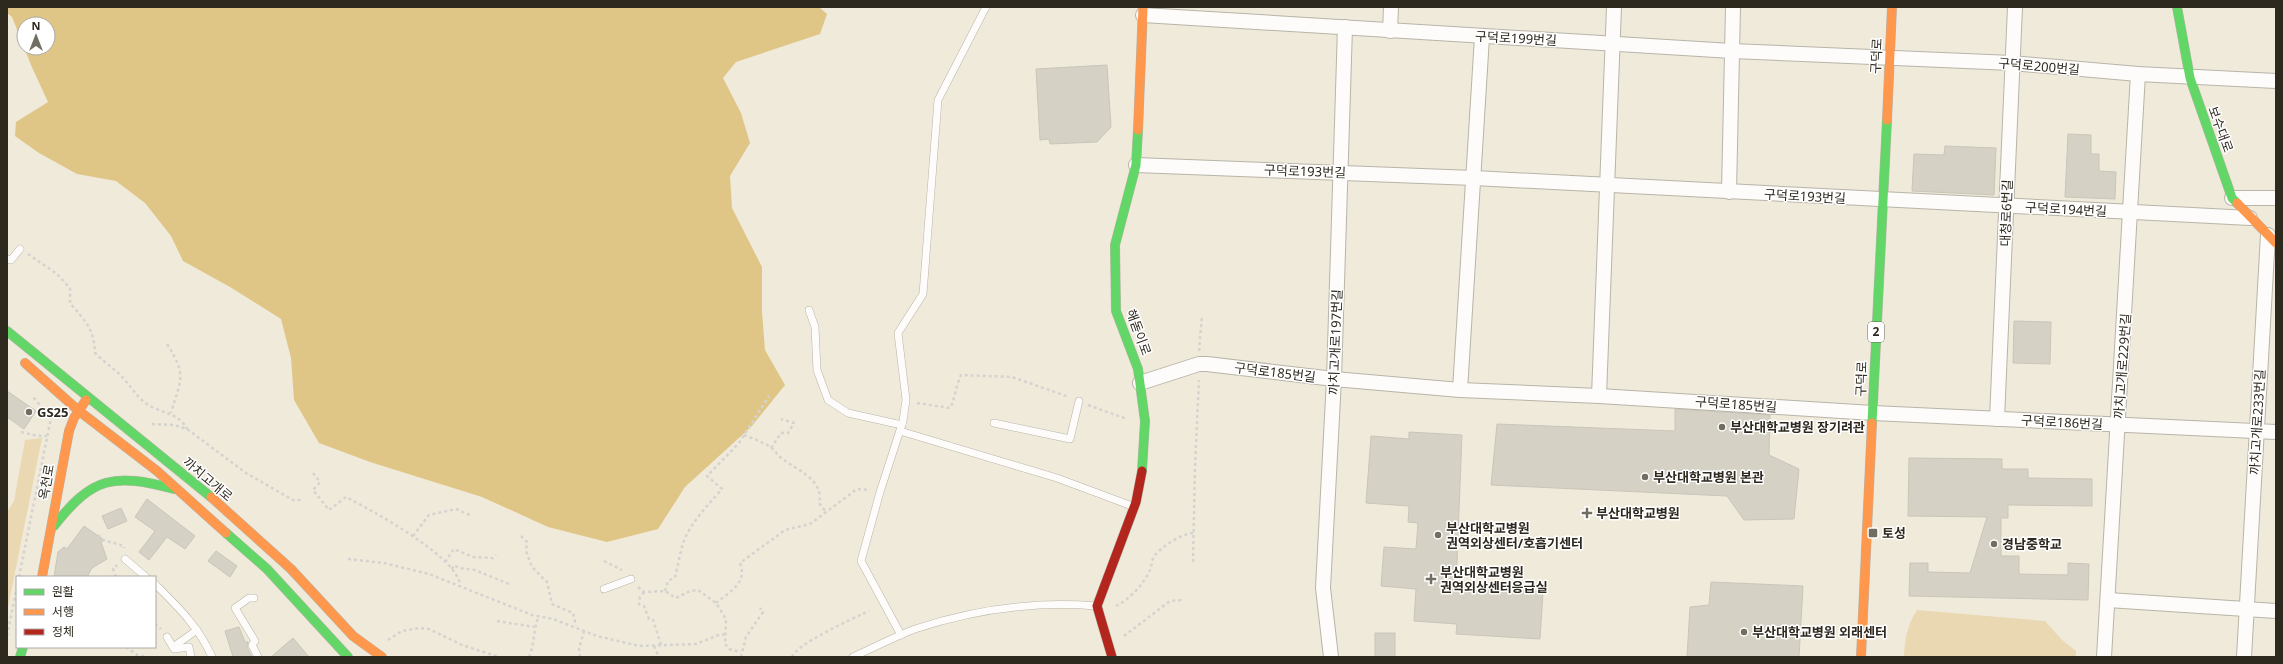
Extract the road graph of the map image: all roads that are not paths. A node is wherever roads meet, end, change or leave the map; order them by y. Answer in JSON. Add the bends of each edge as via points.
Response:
{"nodes":[{"id":1,"x":986,"y":7,"type":"edge"},
{"id":2,"x":1391,"y":7,"type":"edge"},
{"id":3,"x":1614,"y":7,"type":"edge"},
{"id":4,"x":1733,"y":7,"type":"edge"},
{"id":5,"x":1892,"y":7,"type":"edge"},
{"id":6,"x":2015,"y":7,"type":"edge"},
{"id":7,"x":2177,"y":7,"type":"edge"},
{"id":8,"x":1143,"y":11,"type":"edge"},
{"id":9,"x":1345,"y":27,"type":"junction"},
{"id":10,"x":1390,"y":31,"type":"junction"},
{"id":11,"x":1482,"y":36,"type":"junction"},
{"id":12,"x":1612,"y":43,"type":"junction"},
{"id":13,"x":1732,"y":51,"type":"junction"},
{"id":14,"x":1889,"y":59,"type":"junction"},
{"id":15,"x":2012,"y":63,"type":"junction"},
{"id":16,"x":2138,"y":74,"type":"junction"},
{"id":17,"x":2190,"y":78,"type":"junction"},
{"id":18,"x":2276,"y":81,"type":"edge"},
{"id":19,"x":1136,"y":165,"type":"junction"},
{"id":20,"x":1340,"y":172,"type":"junction"},
{"id":21,"x":1474,"y":178,"type":"junction"},
{"id":22,"x":1605,"y":185,"type":"junction"},
{"id":23,"x":1729,"y":192,"type":"junction"},
{"id":24,"x":2232,"y":198,"type":"junction"},
{"id":25,"x":2276,"y":198,"type":"edge"},
{"id":26,"x":1881,"y":200,"type":"junction"},
{"id":27,"x":2007,"y":206,"type":"junction"},
{"id":28,"x":2132,"y":212,"type":"junction"},
{"id":29,"x":2250,"y":218,"type":"junction"},
{"id":30,"x":2272,"y":239,"type":"edge"},
{"id":31,"x":20,"y":249,"type":"road end"},
{"id":32,"x":7,"y":259,"type":"edge"},
{"id":33,"x":810,"y":310,"type":"dead end"},
{"id":34,"x":7,"y":331,"type":"edge"},
{"id":35,"x":19,"y":357,"type":"dead end"},
{"id":36,"x":1334,"y":379,"type":"junction"},
{"id":37,"x":1140,"y":383,"type":"junction"},
{"id":38,"x":54,"y":387,"type":"junction"},
{"id":39,"x":1460,"y":390,"type":"junction"},
{"id":40,"x":1598,"y":396,"type":"junction"},
{"id":41,"x":89,"y":397,"type":"junction"},
{"id":42,"x":1079,"y":401,"type":"road end"},
{"id":43,"x":79,"y":411,"type":"junction"},
{"id":44,"x":1873,"y":413,"type":"junction"},
{"id":45,"x":1997,"y":419,"type":"junction"},
{"id":46,"x":994,"y":423,"type":"dead end"},
{"id":47,"x":2119,"y":425,"type":"junction"},
{"id":48,"x":901,"y":428,"type":"junction"},
{"id":49,"x":69,"y":431,"type":"junction"},
{"id":50,"x":2256,"y":431,"type":"junction"},
{"id":51,"x":2276,"y":432,"type":"edge"},
{"id":52,"x":180,"y":491,"type":"junction"},
{"id":53,"x":1134,"y":507,"type":"junction"},
{"id":54,"x":50,"y":531,"type":"junction"},
{"id":55,"x":125,"y":560,"type":"dead end"},
{"id":56,"x":42,"y":576,"type":"edge"},
{"id":57,"x":145,"y":576,"type":"edge"},
{"id":58,"x":631,"y":579,"type":"road end"},
{"id":59,"x":156,"y":585,"type":"edge"},
{"id":60,"x":604,"y":589,"type":"dead end"},
{"id":61,"x":254,"y":598,"type":"dead end"},
{"id":62,"x":2108,"y":600,"type":"junction"},
{"id":63,"x":1098,"y":610,"type":"junction"},
{"id":64,"x":2246,"y":610,"type":"junction"},
{"id":65,"x":2276,"y":611,"type":"edge"},
{"id":66,"x":197,"y":630,"type":"junction"},
{"id":67,"x":901,"y":635,"type":"junction"},
{"id":68,"x":167,"y":637,"type":"dead end"},
{"id":69,"x":173,"y":647,"type":"junction"},
{"id":70,"x":191,"y":657,"type":"edge"},
{"id":71,"x":212,"y":657,"type":"edge"},
{"id":72,"x":258,"y":657,"type":"edge"},
{"id":73,"x":348,"y":657,"type":"edge"},
{"id":74,"x":382,"y":657,"type":"edge"},
{"id":75,"x":853,"y":657,"type":"edge"},
{"id":76,"x":1112,"y":657,"type":"edge"},
{"id":77,"x":1331,"y":657,"type":"edge"},
{"id":78,"x":1861,"y":657,"type":"edge"},
{"id":79,"x":2104,"y":657,"type":"edge"},
{"id":80,"x":2244,"y":657,"type":"edge"}],
"edges":[{"from":1,"to":48,"type":"lane","via":[[938,100],[923,294],[898,333],[906,402]]},
{"from":2,"to":10,"type":"street"},
{"from":3,"to":12,"type":"street"},
{"from":4,"to":13,"type":"street"},
{"from":5,"to":14,"type":"street","name":"구덕로","number":"2"},
{"from":6,"to":15,"type":"street","name":"대청로6번길"},
{"from":7,"to":17,"type":"street","name":"보수대로"},
{"from":8,"to":9,"type":"street","name":"구덕로199번길"},
{"from":8,"to":19,"type":"street","name":"해돋이로"},
{"from":9,"to":10,"type":"street","name":"구덕로199번길"},
{"from":9,"to":20,"type":"street","name":"까치고개로197번길"},
{"from":10,"to":11,"type":"street","name":"구덕로199번길"},
{"from":11,"to":12,"type":"street","name":"구덕로199번길"},
{"from":11,"to":21,"type":"street"},
{"from":12,"to":13,"type":"street","name":"구덕로199번길"},
{"from":12,"to":22,"type":"street"},
{"from":13,"to":14,"type":"street","name":"구덕로199번길"},
{"from":13,"to":23,"type":"street"},
{"from":14,"to":15,"type":"street","name":"구덕로200번길"},
{"from":14,"to":26,"type":"street","name":"구덕로","number":"2"},
{"from":15,"to":16,"type":"street","name":"구덕로200번길"},
{"from":15,"to":27,"type":"street","name":"대청로6번길"},
{"from":16,"to":17,"type":"street","name":"구덕로200번길"},
{"from":16,"to":28,"type":"street","name":"까치고개로229번길"},
{"from":17,"to":18,"type":"street","name":"구덕로200번길"},
{"from":17,"to":24,"type":"street","name":"보수대로"},
{"from":19,"to":20,"type":"street","name":"구덕로193번길"},
{"from":19,"to":37,"type":"street","name":"해돋이로","via":[[1115,245],[1115,260],[1116,311],[1138,369]]},
{"from":20,"to":21,"type":"street","name":"구덕로193번길"},
{"from":20,"to":36,"type":"street","name":"까치고개로197번길"},
{"from":21,"to":22,"type":"street","name":"구덕로193번길"},
{"from":21,"to":39,"type":"street"},
{"from":22,"to":23,"type":"street","name":"구덕로193번길"},
{"from":22,"to":40,"type":"street"},
{"from":23,"to":26,"type":"street","name":"구덕로193번길"},
{"from":24,"to":25,"type":"street"},
{"from":24,"to":29,"type":"street","name":"보수대로"},
{"from":26,"to":27,"type":"street","name":"구덕로194번길"},
{"from":26,"to":44,"type":"street","name":"구덕로","number":"2"},
{"from":27,"to":28,"type":"street","name":"구덕로194번길"},
{"from":27,"to":45,"type":"street","name":"대청로6번길"},
{"from":28,"to":29,"type":"street","name":"구덕로194번길"},
{"from":28,"to":47,"type":"street","name":"까치고개로229번길"},
{"from":29,"to":30,"type":"street","name":"보수대로"},
{"from":30,"to":50,"type":"street","name":"까치고개로233번길"},
{"from":31,"to":32,"type":"lane","via":[[11,260]]},
{"from":33,"to":48,"type":"lane","via":[[815,327],[817,370],[828,400],[848,412]]},
{"from":34,"to":41,"type":"street","name":"까치고개로"},
{"from":35,"to":38,"type":"street"},
{"from":36,"to":37,"type":"street","name":"구덕로185번길","via":[[1199,364]]},
{"from":36,"to":39,"type":"street","name":"구덕로185번길"},
{"from":36,"to":77,"type":"street","name":"까치고개로197번길","via":[[1323,588]]},
{"from":37,"to":53,"type":"street","name":"해돋이로","via":[[1145,421],[1142,480]]},
{"from":38,"to":43,"type":"street"},
{"from":38,"to":49,"type":"street","via":[[69,417]]},
{"from":39,"to":40,"type":"street","name":"구덕로185번길"},
{"from":40,"to":44,"type":"street","name":"구덕로185번길"},
{"from":41,"to":43,"type":"street","name":"옥천로"},
{"from":41,"to":74,"type":"street","name":"까치고개로","via":[[279,556],[367,648]]},
{"from":42,"to":46,"type":"lane","via":[[1070,439]]},
{"from":43,"to":49,"type":"street","name":"옥천로"},
{"from":43,"to":52,"type":"street"},
{"from":44,"to":45,"type":"street","name":"구덕로186번길"},
{"from":44,"to":78,"type":"street","name":"구덕로","number":"2"},
{"from":45,"to":47,"type":"street","name":"구덕로186번길"},
{"from":47,"to":50,"type":"street","name":"구덕로186번길"},
{"from":47,"to":62,"type":"street","name":"까치고개로229번길"},
{"from":48,"to":53,"type":"lane","via":[[1057,478]]},
{"from":48,"to":67,"type":"lane","via":[[880,492],[862,561]]},
{"from":49,"to":54,"type":"street","name":"옥천로"},
{"from":50,"to":51,"type":"street","name":"구덕로186번길"},
{"from":50,"to":64,"type":"street","name":"까치고개로233번길"},
{"from":52,"to":54,"type":"street","via":[[150,482],[132,480],[98,485],[84,492],[69,505]]},
{"from":52,"to":73,"type":"street","via":[[267,569]]},
{"from":53,"to":63,"type":"street","name":"해돋이로"},
{"from":54,"to":56,"type":"street","name":"옥천로"},
{"from":55,"to":57,"type":"lane"},
{"from":58,"to":60,"type":"lane"},
{"from":59,"to":66,"type":"lane","via":[[189,618]]},
{"from":61,"to":72,"type":"lane","via":[[249,598],[235,608],[255,641],[252,644]]},
{"from":62,"to":64,"type":"street"},
{"from":62,"to":79,"type":"street","name":"까치고개로229번길"},
{"from":63,"to":67,"type":"lane","via":[[1074,604],[1002,607]]},
{"from":63,"to":76,"type":"street"},
{"from":64,"to":65,"type":"street"},
{"from":64,"to":80,"type":"street","name":"까치고개로233번길"},
{"from":66,"to":69,"type":"lane"},
{"from":66,"to":71,"type":"lane"},
{"from":67,"to":75,"type":"lane"},
{"from":68,"to":69,"type":"lane"},
{"from":69,"to":70,"type":"lane","via":[[189,647]]}]}
